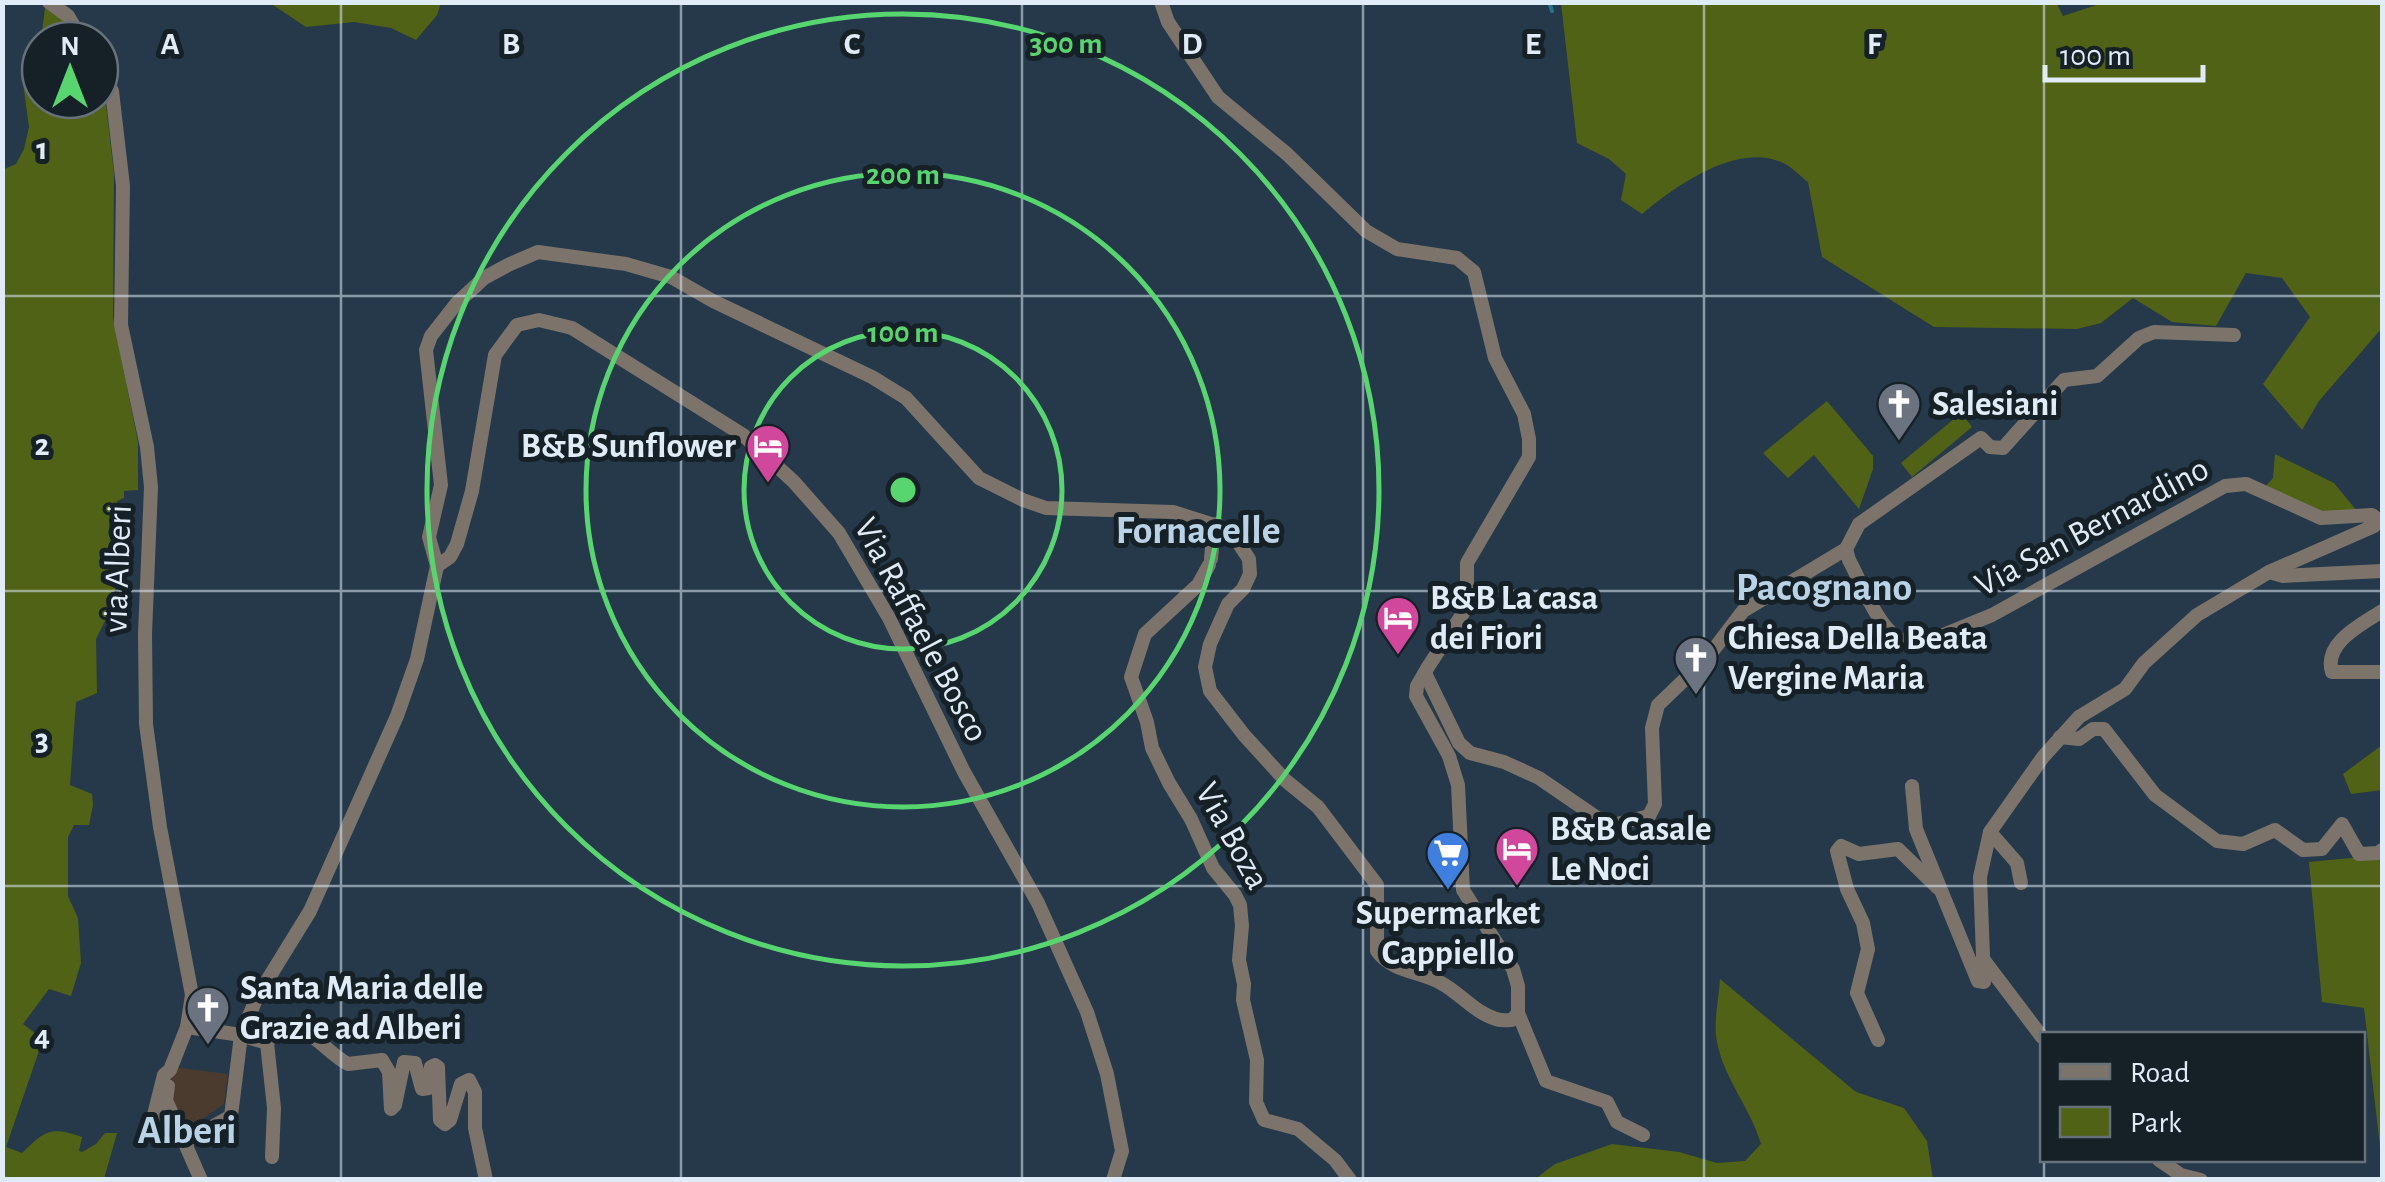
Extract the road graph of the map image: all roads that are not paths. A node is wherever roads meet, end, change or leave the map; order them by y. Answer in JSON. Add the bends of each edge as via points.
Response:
{"nodes":[{"id":1,"x":49,"y":2,"type":"edge"},
{"id":2,"x":1161,"y":2,"type":"edge"},
{"id":3,"x":70,"y":20,"type":"edge"},
{"id":4,"x":115,"y":120,"type":"edge"},
{"id":5,"x":2234,"y":334,"type":"dead end"},
{"id":6,"x":1217,"y":524,"type":"junction"},
{"id":7,"x":1846,"y":549,"type":"junction"},
{"id":8,"x":437,"y":566,"type":"junction"},
{"id":9,"x":2382,"y":571,"type":"edge"},
{"id":10,"x":2269,"y":572,"type":"junction"},
{"id":11,"x":2382,"y":611,"type":"edge"},
{"id":12,"x":2382,"y":672,"type":"edge"},
{"id":13,"x":1425,"y":673,"type":"junction"},
{"id":14,"x":2060,"y":737,"type":"junction"},
{"id":15,"x":1912,"y":786,"type":"dead end"},
{"id":16,"x":1990,"y":832,"type":"junction"},
{"id":17,"x":2382,"y":850,"type":"edge"},
{"id":18,"x":2021,"y":883,"type":"dead end"},
{"id":19,"x":1939,"y":888,"type":"junction"},
{"id":20,"x":1983,"y":959,"type":"junction"},
{"id":21,"x":1518,"y":1013,"type":"junction"},
{"id":22,"x":187,"y":1027,"type":"junction"},
{"id":23,"x":2040,"y":1034,"type":"edge"},
{"id":24,"x":241,"y":1035,"type":"junction"},
{"id":25,"x":1878,"y":1040,"type":"dead end"},
{"id":26,"x":267,"y":1044,"type":"junction"},
{"id":27,"x":170,"y":1070,"type":"junction"},
{"id":28,"x":153,"y":1119,"type":"dead end"},
{"id":29,"x":1643,"y":1135,"type":"dead end"},
{"id":30,"x":186,"y":1142,"type":"junction"},
{"id":31,"x":272,"y":1157,"type":"dead end"},
{"id":32,"x":2161,"y":1162,"type":"edge"},
{"id":33,"x":201,"y":1180,"type":"edge"},
{"id":34,"x":486,"y":1180,"type":"edge"},
{"id":35,"x":1113,"y":1180,"type":"edge"},
{"id":36,"x":1350,"y":1180,"type":"edge"},
{"id":37,"x":2201,"y":1180,"type":"edge"}],
"edges":[{"from":1,"to":3,"type":"street"},
{"from":2,"to":13,"type":"street","via":[[1218,97],[1366,231],[1397,249],[1457,258],[1474,272],[1495,358],[1524,414],[1529,457],[1467,563],[1467,606]]},
{"from":4,"to":22,"type":"street","name":"via Alberi","via":[[123,186],[121,326],[151,487],[146,724],[187,958]]},
{"from":5,"to":7,"type":"street","via":[[2154,332],[2139,338],[2097,376],[2064,380],[2003,448],[1980,438],[1859,524]]},
{"from":6,"to":8,"type":"street","via":[[1173,512],[1046,508],[1023,500],[979,478],[906,398],[872,378],[672,277],[538,252],[484,278],[456,304],[426,350],[440,485],[429,537]]},
{"from":6,"to":21,"type":"street","via":[[1244,551],[1250,574],[1210,644],[1210,691],[1244,735],[1318,807],[1378,885],[1376,951],[1383,960],[1444,984],[1494,1019],[1512,1020]]},
{"from":6,"to":36,"type":"street","name":"Via Boza","via":[[1198,585],[1145,634],[1131,672],[1134,692],[1169,783],[1212,868],[1240,905],[1239,960],[1259,1110],[1264,1120],[1298,1129]]},
{"from":7,"to":10,"type":"street","name":"Via San Bernardino","via":[[1888,630],[1919,645],[1992,615],[2225,486],[2246,484],[2321,518],[2377,519]]},
{"from":7,"to":13,"type":"street","via":[[1743,611],[1708,657],[1658,704],[1652,728],[1655,804],[1649,816],[1632,823],[1609,826],[1539,778],[1470,753],[1458,743]]},
{"from":8,"to":24,"type":"street","via":[[398,716],[310,911],[256,996]]},
{"from":8,"to":35,"type":"street","name":"Via Raffaele Bosco","via":[[457,544],[495,355],[517,326],[539,320],[572,328],[742,434],[840,533],[1038,903],[1107,1074],[1122,1151]]},
{"from":9,"to":10,"type":"street"},
{"from":10,"to":14,"type":"street","name":"Via San Bernardino","via":[[2197,614],[2125,689]]},
{"from":11,"to":12,"type":"street","via":[[2349,633],[2329,665],[2332,672]]},
{"from":13,"to":21,"type":"street","via":[[1416,696],[1458,785],[1462,890],[1513,969]]},
{"from":14,"to":16,"type":"street","name":"Via San Bernardino"},
{"from":14,"to":17,"type":"street","via":[[2078,739],[2104,728],[2156,795],[2217,841],[2243,844],[2275,830],[2303,850],[2322,849],[2342,824],[2359,854]]},
{"from":15,"to":19,"type":"street","via":[[1916,829]]},
{"from":16,"to":18,"type":"street","via":[[2018,862]]},
{"from":16,"to":20,"type":"street","name":"Via San Bernardino","via":[[1980,877]]},
{"from":19,"to":20,"type":"street","via":[[1984,982]]},
{"from":19,"to":25,"type":"street","via":[[1898,849],[1837,851],[1868,949],[1856,993]]},
{"from":20,"to":23,"type":"street"},
{"from":21,"to":29,"type":"street","via":[[1546,1080],[1607,1102],[1617,1122]]},
{"from":22,"to":24,"type":"street"},
{"from":22,"to":27,"type":"street","name":"via Alberi"},
{"from":24,"to":26,"type":"street"},
{"from":24,"to":30,"type":"street","via":[[232,1116]]},
{"from":26,"to":31,"type":"street"},
{"from":26,"to":34,"type":"street","via":[[287,1026],[348,1064],[382,1060],[392,1109],[404,1062],[415,1063],[420,1088],[426,1089],[435,1064],[440,1120],[446,1124],[462,1081],[473,1082],[474,1128]]},
{"from":27,"to":28,"type":"street","name":"via Alberi"},
{"from":27,"to":30,"type":"street","name":"via Alberi","via":[[166,1100]]},
{"from":30,"to":33,"type":"street","name":"via Alberi"},
{"from":32,"to":37,"type":"street"}]}
